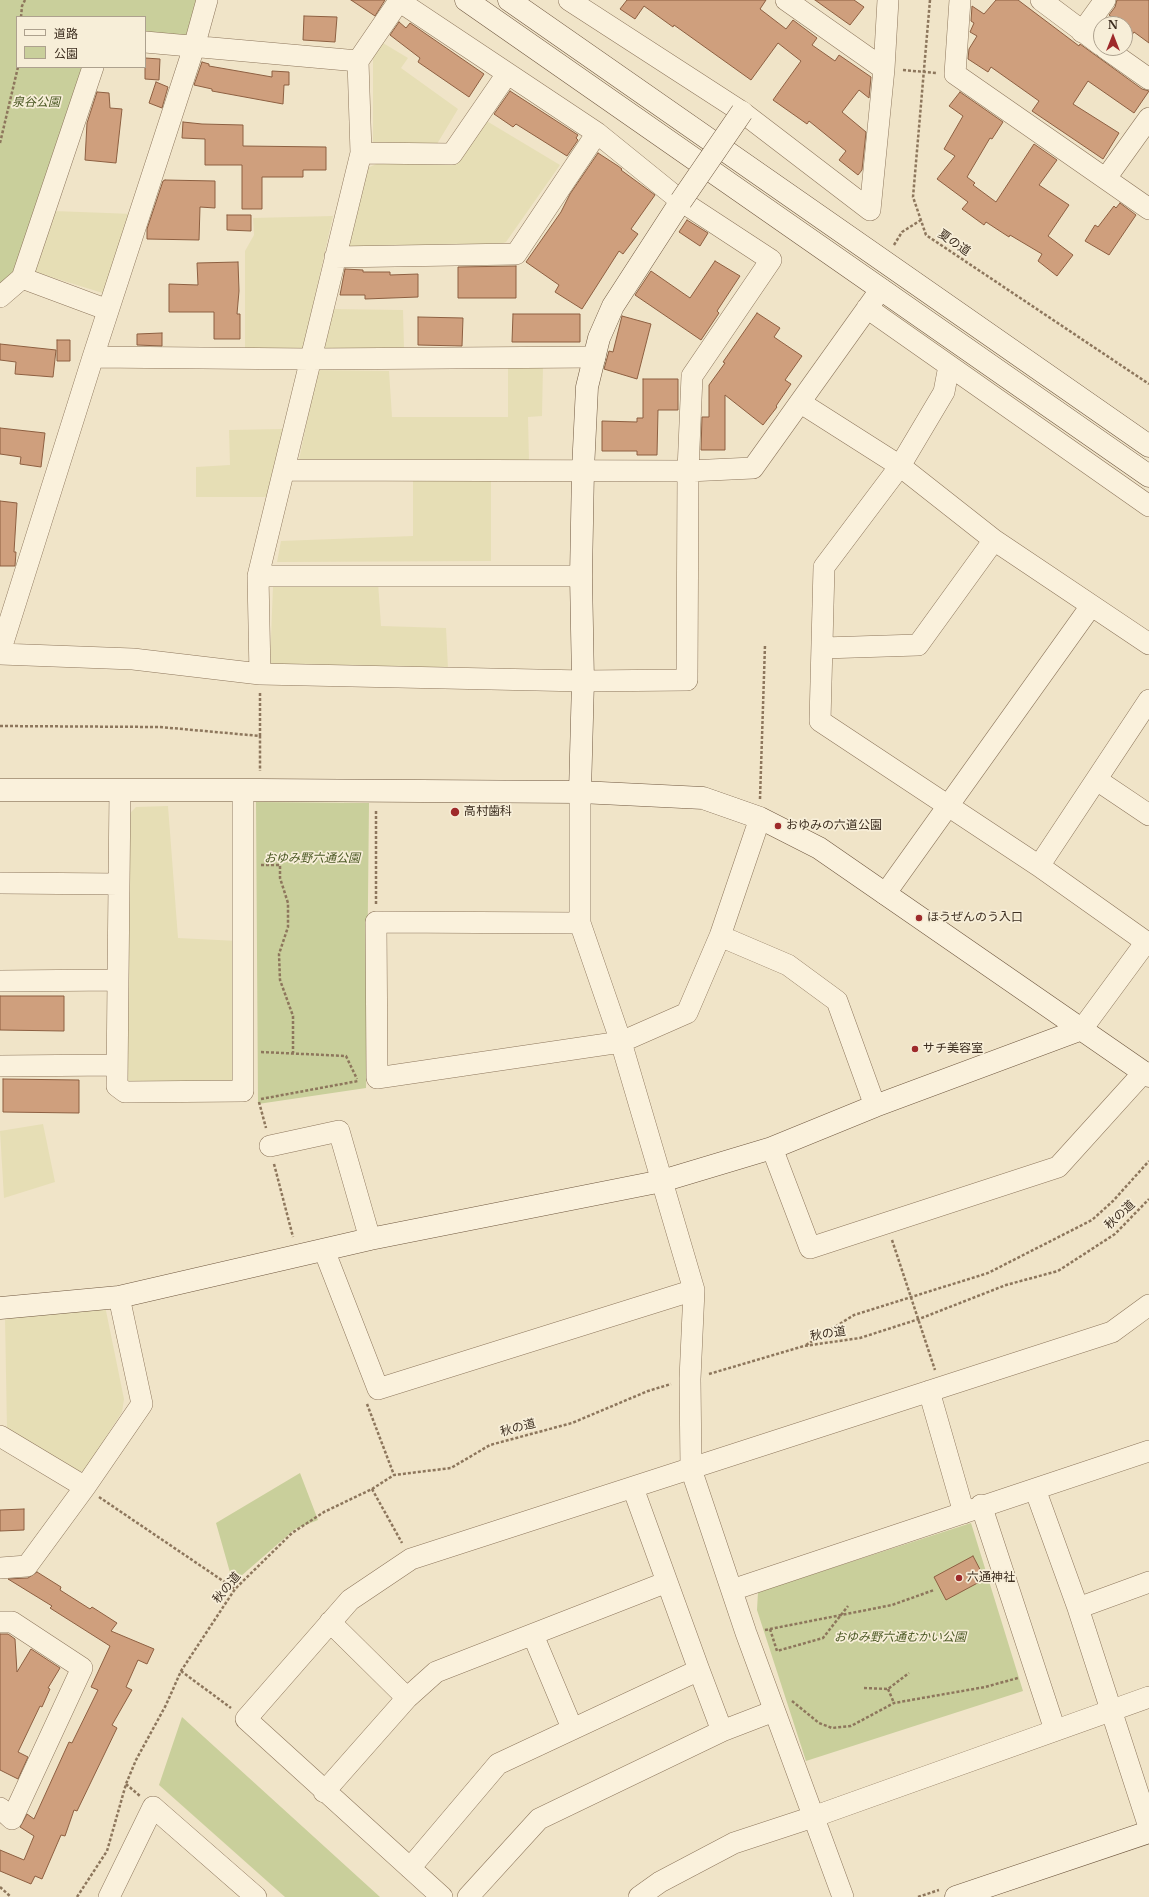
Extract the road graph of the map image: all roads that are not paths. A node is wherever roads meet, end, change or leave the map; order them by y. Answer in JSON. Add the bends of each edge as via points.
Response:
{"nodes":[{"id":1,"x":207,"y":0,"type":"edge"},
{"id":2,"x":466,"y":0,"type":"edge"},
{"id":3,"x":509,"y":0,"type":"edge"},
{"id":4,"x":570,"y":0,"type":"edge"},
{"id":5,"x":786,"y":0,"type":"edge"},
{"id":6,"x":888,"y":0,"type":"edge"},
{"id":7,"x":960,"y":0,"type":"edge"},
{"id":8,"x":1041,"y":0,"type":"edge"},
{"id":9,"x":1105,"y":0,"type":"edge"},
{"id":10,"x":1082,"y":32,"type":"junction"},
{"id":11,"x":1093,"y":40,"type":"edge"},
{"id":12,"x":146,"y":42,"type":"edge"},
{"id":13,"x":194,"y":47,"type":"junction"},
{"id":14,"x":1116,"y":56,"type":"edge"},
{"id":15,"x":358,"y":61,"type":"junction"},
{"id":16,"x":93,"y":68,"type":"edge"},
{"id":17,"x":884,"y":69,"type":"junction"},
{"id":18,"x":507,"y":74,"type":"junction"},
{"id":19,"x":1149,"y":79,"type":"edge"},
{"id":20,"x":742,"y":112,"type":"junction"},
{"id":21,"x":1149,"y":118,"type":"edge"},
{"id":22,"x":597,"y":134,"type":"junction"},
{"id":23,"x":361,"y":153,"type":"junction"},
{"id":24,"x":1106,"y":178,"type":"junction"},
{"id":25,"x":681,"y":201,"type":"junction"},
{"id":26,"x":1149,"y":208,"type":"edge"},
{"id":27,"x":335,"y":257,"type":"junction"},
{"id":28,"x":22,"y":278,"type":"junction"},
{"id":29,"x":881,"y":289,"type":"junction"},
{"id":30,"x":0,"y":297,"type":"edge"},
{"id":31,"x":867,"y":308,"type":"junction"},
{"id":32,"x":108,"y":310,"type":"junction"},
{"id":33,"x":93,"y":356,"type":"junction"},
{"id":34,"x":595,"y":357,"type":"junction"},
{"id":35,"x":310,"y":359,"type":"junction"},
{"id":36,"x":948,"y":366,"type":"junction"},
{"id":37,"x":801,"y":403,"type":"junction"},
{"id":38,"x":1149,"y":446,"type":"edge"},
{"id":39,"x":900,"y":466,"type":"junction"},
{"id":40,"x":285,"y":470,"type":"junction"},
{"id":41,"x":583,"y":470,"type":"junction"},
{"id":42,"x":688,"y":472,"type":"junction"},
{"id":43,"x":1149,"y":476,"type":"edge"},
{"id":44,"x":1149,"y":506,"type":"edge"},
{"id":45,"x":994,"y":540,"type":"junction"},
{"id":46,"x":258,"y":576,"type":"junction"},
{"id":47,"x":581,"y":576,"type":"junction"},
{"id":48,"x":1091,"y":606,"type":"junction"},
{"id":49,"x":1149,"y":644,"type":"edge"},
{"id":50,"x":823,"y":648,"type":"junction"},
{"id":51,"x":0,"y":653,"type":"edge"},
{"id":52,"x":260,"y":674,"type":"junction"},
{"id":53,"x":583,"y":681,"type":"junction"},
{"id":54,"x":1149,"y":700,"type":"edge"},
{"id":55,"x":1097,"y":780,"type":"junction"},
{"id":56,"x":0,"y":790,"type":"edge"},
{"id":57,"x":120,"y":790,"type":"junction"},
{"id":58,"x":251,"y":790,"type":"junction"},
{"id":59,"x":580,"y":792,"type":"junction"},
{"id":60,"x":947,"y":806,"type":"junction"},
{"id":61,"x":1149,"y":815,"type":"edge"},
{"id":62,"x":760,"y":818,"type":"junction"},
{"id":63,"x":1039,"y":866,"type":"junction"},
{"id":64,"x":0,"y":883,"type":"edge"},
{"id":65,"x":119,"y":884,"type":"junction"},
{"id":66,"x":885,"y":894,"type":"junction"},
{"id":67,"x":580,"y":923,"type":"junction"},
{"id":68,"x":720,"y":936,"type":"junction"},
{"id":69,"x":1147,"y":943,"type":"edge"},
{"id":70,"x":118,"y":980,"type":"junction"},
{"id":71,"x":0,"y":981,"type":"edge"},
{"id":72,"x":1082,"y":1029,"type":"junction"},
{"id":73,"x":621,"y":1042,"type":"junction"},
{"id":74,"x":117,"y":1065,"type":"junction"},
{"id":75,"x":0,"y":1066,"type":"edge"},
{"id":76,"x":1146,"y":1074,"type":"edge"},
{"id":77,"x":875,"y":1106,"type":"junction"},
{"id":78,"x":270,"y":1146,"type":"road end"},
{"id":79,"x":772,"y":1148,"type":"junction"},
{"id":80,"x":662,"y":1181,"type":"junction"},
{"id":81,"x":370,"y":1239,"type":"junction"},
{"id":82,"x":324,"y":1250,"type":"junction"},
{"id":83,"x":694,"y":1290,"type":"junction"},
{"id":84,"x":119,"y":1297,"type":"junction"},
{"id":85,"x":1149,"y":1306,"type":"edge"},
{"id":86,"x":0,"y":1308,"type":"edge"},
{"id":87,"x":934,"y":1389,"type":"junction"},
{"id":88,"x":0,"y":1436,"type":"edge"},
{"id":89,"x":1149,"y":1451,"type":"edge"},
{"id":90,"x":691,"y":1468,"type":"junction"},
{"id":91,"x":84,"y":1487,"type":"junction"},
{"id":92,"x":633,"y":1488,"type":"junction"},
{"id":93,"x":1035,"y":1489,"type":"junction"},
{"id":94,"x":972,"y":1509,"type":"junction"},
{"id":95,"x":0,"y":1568,"type":"edge"},
{"id":96,"x":667,"y":1582,"type":"junction"},
{"id":97,"x":1149,"y":1582,"type":"edge"},
{"id":98,"x":732,"y":1590,"type":"junction"},
{"id":99,"x":1078,"y":1608,"type":"junction"},
{"id":100,"x":0,"y":1622,"type":"edge"},
{"id":101,"x":330,"y":1622,"type":"junction"},
{"id":102,"x":533,"y":1635,"type":"junction"},
{"id":103,"x":699,"y":1670,"type":"junction"},
{"id":104,"x":1149,"y":1697,"type":"edge"},
{"id":105,"x":407,"y":1698,"type":"junction"},
{"id":106,"x":772,"y":1706,"type":"junction"},
{"id":107,"x":1111,"y":1711,"type":"junction"},
{"id":108,"x":572,"y":1728,"type":"junction"},
{"id":109,"x":1054,"y":1730,"type":"junction"},
{"id":110,"x":722,"y":1731,"type":"junction"},
{"id":111,"x":324,"y":1792,"type":"junction"},
{"id":112,"x":0,"y":1808,"type":"edge"},
{"id":113,"x":813,"y":1818,"type":"junction"},
{"id":114,"x":1149,"y":1827,"type":"edge"},
{"id":115,"x":1149,"y":1832,"type":"edge"},
{"id":116,"x":410,"y":1868,"type":"junction"},
{"id":117,"x":109,"y":1897,"type":"edge"},
{"id":118,"x":256,"y":1897,"type":"edge"},
{"id":119,"x":442,"y":1897,"type":"edge"},
{"id":120,"x":468,"y":1897,"type":"edge"},
{"id":121,"x":640,"y":1897,"type":"edge"},
{"id":122,"x":843,"y":1897,"type":"edge"},
{"id":123,"x":956,"y":1897,"type":"edge"}],
"edges":[{"from":1,"to":13,"type":"street"},
{"from":2,"to":29,"type":"street"},
{"from":3,"to":38,"type":"street"},
{"from":4,"to":20,"type":"street"},
{"from":5,"to":17,"type":"street"},
{"from":6,"to":17,"type":"street"},
{"from":7,"to":24,"type":"street","via":[[955,74]]},
{"from":8,"to":10,"type":"street"},
{"from":9,"to":10,"type":"street"},
{"from":10,"to":11,"type":"street"},
{"from":12,"to":13,"type":"street"},
{"from":13,"to":15,"type":"street"},
{"from":13,"to":32,"type":"street"},
{"from":14,"to":19,"type":"street"},
{"from":15,"to":18,"type":"street","via":[[399,1]]},
{"from":15,"to":23,"type":"street"},
{"from":16,"to":28,"type":"street"},
{"from":17,"to":20,"type":"street","via":[[870,210]]},
{"from":18,"to":22,"type":"street"},
{"from":18,"to":23,"type":"street","via":[[452,154]]},
{"from":20,"to":25,"type":"street","bridge":true},
{"from":21,"to":24,"type":"street"},
{"from":22,"to":25,"type":"street"},
{"from":22,"to":27,"type":"street","via":[[516,254]]},
{"from":23,"to":27,"type":"street"},
{"from":24,"to":26,"type":"street"},
{"from":25,"to":34,"type":"street","via":[[612,306],[599,338]]},
{"from":25,"to":42,"type":"street","via":[[772,260],[692,376]]},
{"from":27,"to":35,"type":"street"},
{"from":28,"to":30,"type":"street"},
{"from":28,"to":32,"type":"street"},
{"from":29,"to":31,"type":"street"},
{"from":29,"to":43,"type":"street"},
{"from":31,"to":36,"type":"street"},
{"from":31,"to":37,"type":"street"},
{"from":32,"to":33,"type":"street"},
{"from":33,"to":35,"type":"street"},
{"from":33,"to":51,"type":"street"},
{"from":34,"to":35,"type":"street"},
{"from":34,"to":41,"type":"street","via":[[587,387]]},
{"from":35,"to":40,"type":"street"},
{"from":36,"to":39,"type":"street","via":[[944,392]]},
{"from":36,"to":44,"type":"street"},
{"from":37,"to":39,"type":"street"},
{"from":37,"to":42,"type":"street","via":[[753,468]]},
{"from":39,"to":45,"type":"street"},
{"from":39,"to":50,"type":"street","via":[[824,567]]},
{"from":40,"to":41,"type":"street"},
{"from":40,"to":46,"type":"street"},
{"from":41,"to":42,"type":"street"},
{"from":41,"to":47,"type":"street"},
{"from":42,"to":53,"type":"street","via":[[687,680]]},
{"from":45,"to":48,"type":"street"},
{"from":45,"to":50,"type":"street","via":[[918,645]]},
{"from":46,"to":47,"type":"street"},
{"from":46,"to":52,"type":"street"},
{"from":47,"to":53,"type":"street"},
{"from":48,"to":49,"type":"street"},
{"from":48,"to":60,"type":"street"},
{"from":50,"to":60,"type":"street","via":[[820,721]]},
{"from":51,"to":52,"type":"street","via":[[133,659]]},
{"from":52,"to":53,"type":"street"},
{"from":53,"to":59,"type":"street"},
{"from":54,"to":55,"type":"street"},
{"from":55,"to":61,"type":"street"},
{"from":55,"to":63,"type":"street"},
{"from":56,"to":57,"type":"street"},
{"from":57,"to":58,"type":"street"},
{"from":57,"to":65,"type":"street"},
{"from":58,"to":59,"type":"street"},
{"from":58,"to":74,"type":"street","via":[[242,864],[243,1051],[251,1095],[125,1092],[117,1086]]},
{"from":59,"to":62,"type":"street","via":[[703,798]]},
{"from":59,"to":67,"type":"street"},
{"from":60,"to":63,"type":"street"},
{"from":60,"to":66,"type":"street"},
{"from":62,"to":66,"type":"street","via":[[819,848]]},
{"from":62,"to":68,"type":"street"},
{"from":63,"to":69,"type":"street"},
{"from":64,"to":65,"type":"street"},
{"from":65,"to":70,"type":"street"},
{"from":66,"to":72,"type":"street"},
{"from":67,"to":73,"type":"street"},
{"from":67,"to":73,"type":"street","via":[[376,922],[368,1080]]},
{"from":68,"to":73,"type":"street","via":[[687,1013]]},
{"from":68,"to":77,"type":"street","via":[[788,965],[837,1001]]},
{"from":69,"to":72,"type":"street"},
{"from":70,"to":71,"type":"street"},
{"from":70,"to":74,"type":"street"},
{"from":72,"to":76,"type":"street"},
{"from":72,"to":77,"type":"street"},
{"from":73,"to":80,"type":"street"},
{"from":74,"to":75,"type":"street"},
{"from":76,"to":79,"type":"street","via":[[1058,1167],[810,1248]]},
{"from":77,"to":79,"type":"street"},
{"from":78,"to":81,"type":"street","via":[[339,1131]]},
{"from":79,"to":80,"type":"street"},
{"from":80,"to":81,"type":"street"},
{"from":80,"to":83,"type":"street"},
{"from":81,"to":82,"type":"street"},
{"from":82,"to":83,"type":"street","via":[[378,1389]]},
{"from":82,"to":84,"type":"street"},
{"from":83,"to":90,"type":"street","via":[[690,1379]]},
{"from":84,"to":86,"type":"street"},
{"from":84,"to":91,"type":"street","via":[[142,1404]]},
{"from":85,"to":87,"type":"street","via":[[1112,1332]]},
{"from":87,"to":90,"type":"street"},
{"from":87,"to":94,"type":"street"},
{"from":88,"to":91,"type":"street"},
{"from":89,"to":93,"type":"street"},
{"from":90,"to":92,"type":"street"},
{"from":90,"to":98,"type":"street"},
{"from":91,"to":95,"type":"street","via":[[27,1566]]},
{"from":92,"to":96,"type":"street"},
{"from":92,"to":101,"type":"street","via":[[411,1559],[350,1600]]},
{"from":93,"to":94,"type":"street"},
{"from":93,"to":99,"type":"street"},
{"from":94,"to":98,"type":"street"},
{"from":94,"to":109,"type":"street","via":[[1036,1673]]},
{"from":96,"to":102,"type":"street"},
{"from":96,"to":103,"type":"street"},
{"from":97,"to":99,"type":"street"},
{"from":98,"to":106,"type":"street"},
{"from":99,"to":107,"type":"street"},
{"from":100,"to":112,"type":"street","via":[[12,1622],[82,1668],[12,1820]]},
{"from":101,"to":105,"type":"street"},
{"from":101,"to":111,"type":"street","via":[[246,1720]]},
{"from":102,"to":105,"type":"street","via":[[436,1672]]},
{"from":102,"to":108,"type":"street"},
{"from":103,"to":108,"type":"street"},
{"from":103,"to":110,"type":"street"},
{"from":104,"to":107,"type":"street"},
{"from":105,"to":111,"type":"street"},
{"from":106,"to":110,"type":"street"},
{"from":106,"to":113,"type":"street"},
{"from":107,"to":109,"type":"street"},
{"from":107,"to":114,"type":"street"},
{"from":108,"to":116,"type":"street","via":[[498,1764]]},
{"from":109,"to":113,"type":"street"},
{"from":110,"to":120,"type":"street","via":[[539,1819]]},
{"from":111,"to":116,"type":"street"},
{"from":113,"to":121,"type":"street","via":[[734,1843],[660,1882]]},
{"from":113,"to":122,"type":"street"},
{"from":115,"to":123,"type":"street"},
{"from":116,"to":119,"type":"street"},
{"from":117,"to":118,"type":"street","via":[[153,1806]]}]}
